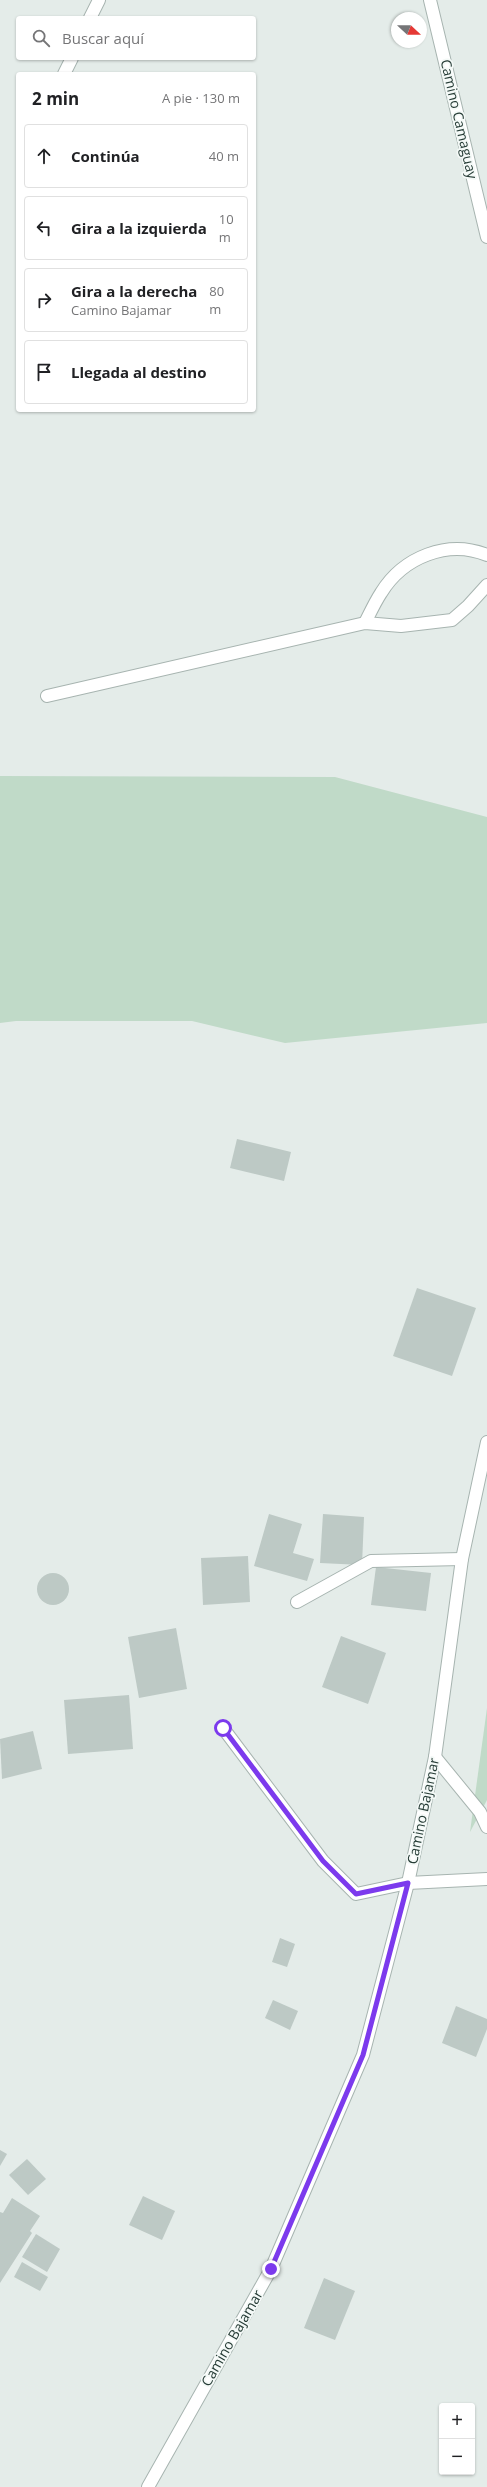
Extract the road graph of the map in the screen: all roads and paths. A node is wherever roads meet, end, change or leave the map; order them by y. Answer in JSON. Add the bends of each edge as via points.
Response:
{"nodes":[{"id":1,"x":99,"y":0,"type":"edge"},
{"id":2,"x":430,"y":0,"type":"edge"},
{"id":3,"x":91,"y":16,"type":"edge"},
{"id":4,"x":71,"y":60,"type":"edge"},
{"id":5,"x":65,"y":72,"type":"edge"},
{"id":6,"x":487,"y":237,"type":"edge"},
{"id":7,"x":487,"y":555,"type":"edge"},
{"id":8,"x":487,"y":586,"type":"edge"},
{"id":9,"x":365,"y":623,"type":"junction"},
{"id":10,"x":47,"y":696,"type":"dead end"},
{"id":11,"x":487,"y":1442,"type":"edge"},
{"id":12,"x":462,"y":1559,"type":"junction"},
{"id":13,"x":298,"y":1602,"type":"dead end"},
{"id":14,"x":223,"y":1728,"type":"dead end"},
{"id":15,"x":435,"y":1757,"type":"junction"},
{"id":16,"x":487,"y":1827,"type":"edge"},
{"id":17,"x":487,"y":1879,"type":"edge"},
{"id":18,"x":408,"y":1883,"type":"junction"},
{"id":19,"x":148,"y":2487,"type":"edge"}],
"edges":[{"from":1,"to":3,"type":"street"},
{"from":2,"to":6,"type":"street","name":"Camino Camaguay"},
{"from":4,"to":5,"type":"street"},
{"from":7,"to":9,"type":"street","via":[[475,550],[452,548],[431,552],[397,575],[381,592]]},
{"from":8,"to":9,"type":"street","via":[[452,620],[401,626]]},
{"from":9,"to":10,"type":"street"},
{"from":11,"to":12,"type":"street","name":"Camino Bajamar"},
{"from":12,"to":13,"type":"street","via":[[371,1561]]},
{"from":12,"to":15,"type":"street","name":"Camino Bajamar"},
{"from":14,"to":18,"type":"street","via":[[323,1861],[356,1894]]},
{"from":15,"to":16,"type":"street","via":[[480,1812]]},
{"from":15,"to":18,"type":"street","name":"Camino Bajamar"},
{"from":17,"to":18,"type":"street"},
{"from":18,"to":19,"type":"street","name":"Camino Bajamar","via":[[363,2055],[271,2269]]}]}
